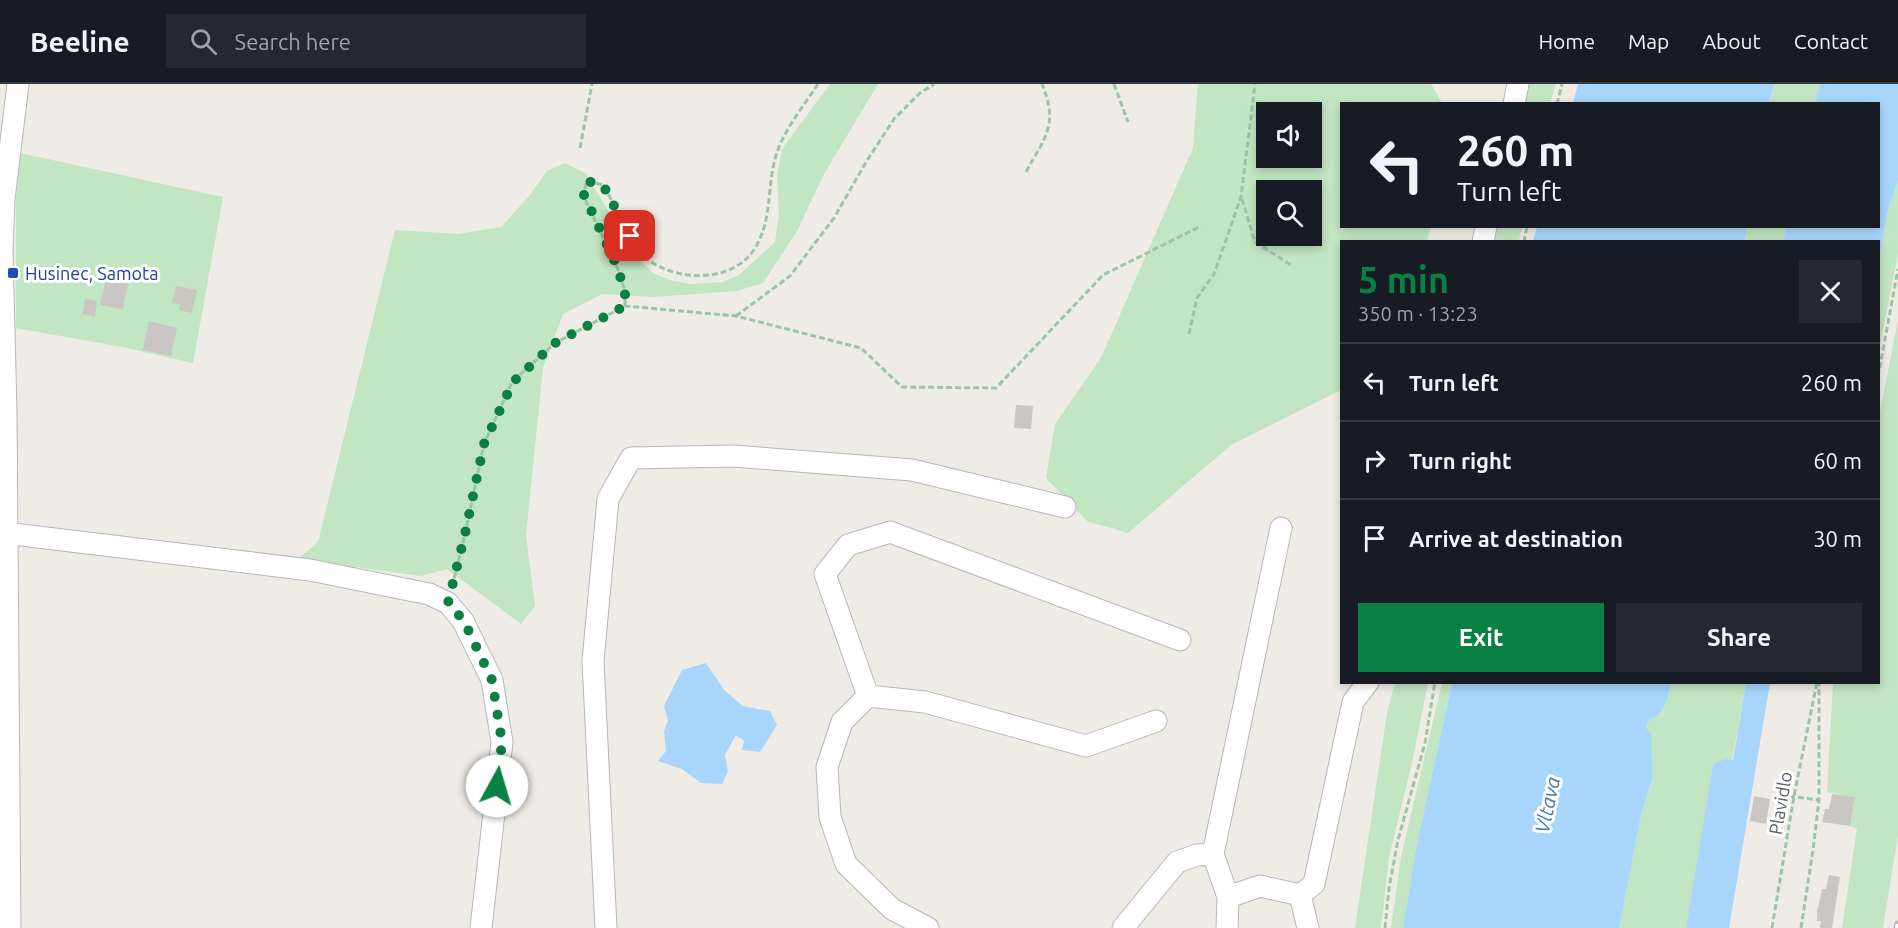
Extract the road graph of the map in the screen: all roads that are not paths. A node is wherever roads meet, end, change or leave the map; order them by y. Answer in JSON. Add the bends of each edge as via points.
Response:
{"nodes":[{"id":1,"x":18,"y":84,"type":"edge"},
{"id":2,"x":1518,"y":84,"type":"edge"},
{"id":3,"x":1514,"y":102,"type":"edge"},
{"id":4,"x":1065,"y":507,"type":"dead end"},
{"id":5,"x":1281,"y":528,"type":"dead end"},
{"id":6,"x":5,"y":533,"type":"junction"},
{"id":7,"x":1180,"y":640,"type":"dead end"},
{"id":8,"x":1366,"y":684,"type":"edge"},
{"id":9,"x":868,"y":696,"type":"junction"},
{"id":10,"x":1156,"y":721,"type":"dead end"},
{"id":11,"x":1213,"y":854,"type":"junction"},
{"id":12,"x":1300,"y":895,"type":"junction"},
{"id":13,"x":1228,"y":897,"type":"junction"},
{"id":14,"x":10,"y":928,"type":"edge"},
{"id":15,"x":481,"y":928,"type":"edge"},
{"id":16,"x":606,"y":928,"type":"edge"},
{"id":17,"x":928,"y":928,"type":"edge"},
{"id":18,"x":1123,"y":928,"type":"edge"},
{"id":19,"x":1227,"y":928,"type":"edge"},
{"id":20,"x":1308,"y":928,"type":"edge"}],
"edges":[{"from":1,"to":6,"type":"street","via":[[2,250]]},
{"from":2,"to":3,"type":"street"},
{"from":4,"to":16,"type":"street","via":[[912,470],[734,456],[631,458],[608,499],[593,661]]},
{"from":5,"to":11,"type":"street"},
{"from":6,"to":14,"type":"street"},
{"from":6,"to":15,"type":"street","via":[[310,570],[429,594],[448,603],[464,621],[492,680],[502,742]]},
{"from":7,"to":9,"type":"street","via":[[890,532],[848,545],[825,574]]},
{"from":8,"to":12,"type":"street","via":[[1353,702],[1314,884]]},
{"from":9,"to":10,"type":"street","via":[[925,702],[1086,746]]},
{"from":9,"to":17,"type":"street","via":[[842,722],[827,767],[830,817],[846,864],[892,909]]},
{"from":11,"to":13,"type":"street"},
{"from":11,"to":18,"type":"street","via":[[1177,862]]},
{"from":12,"to":13,"type":"street","via":[[1260,886]]},
{"from":12,"to":20,"type":"street"},
{"from":13,"to":19,"type":"street"}]}
